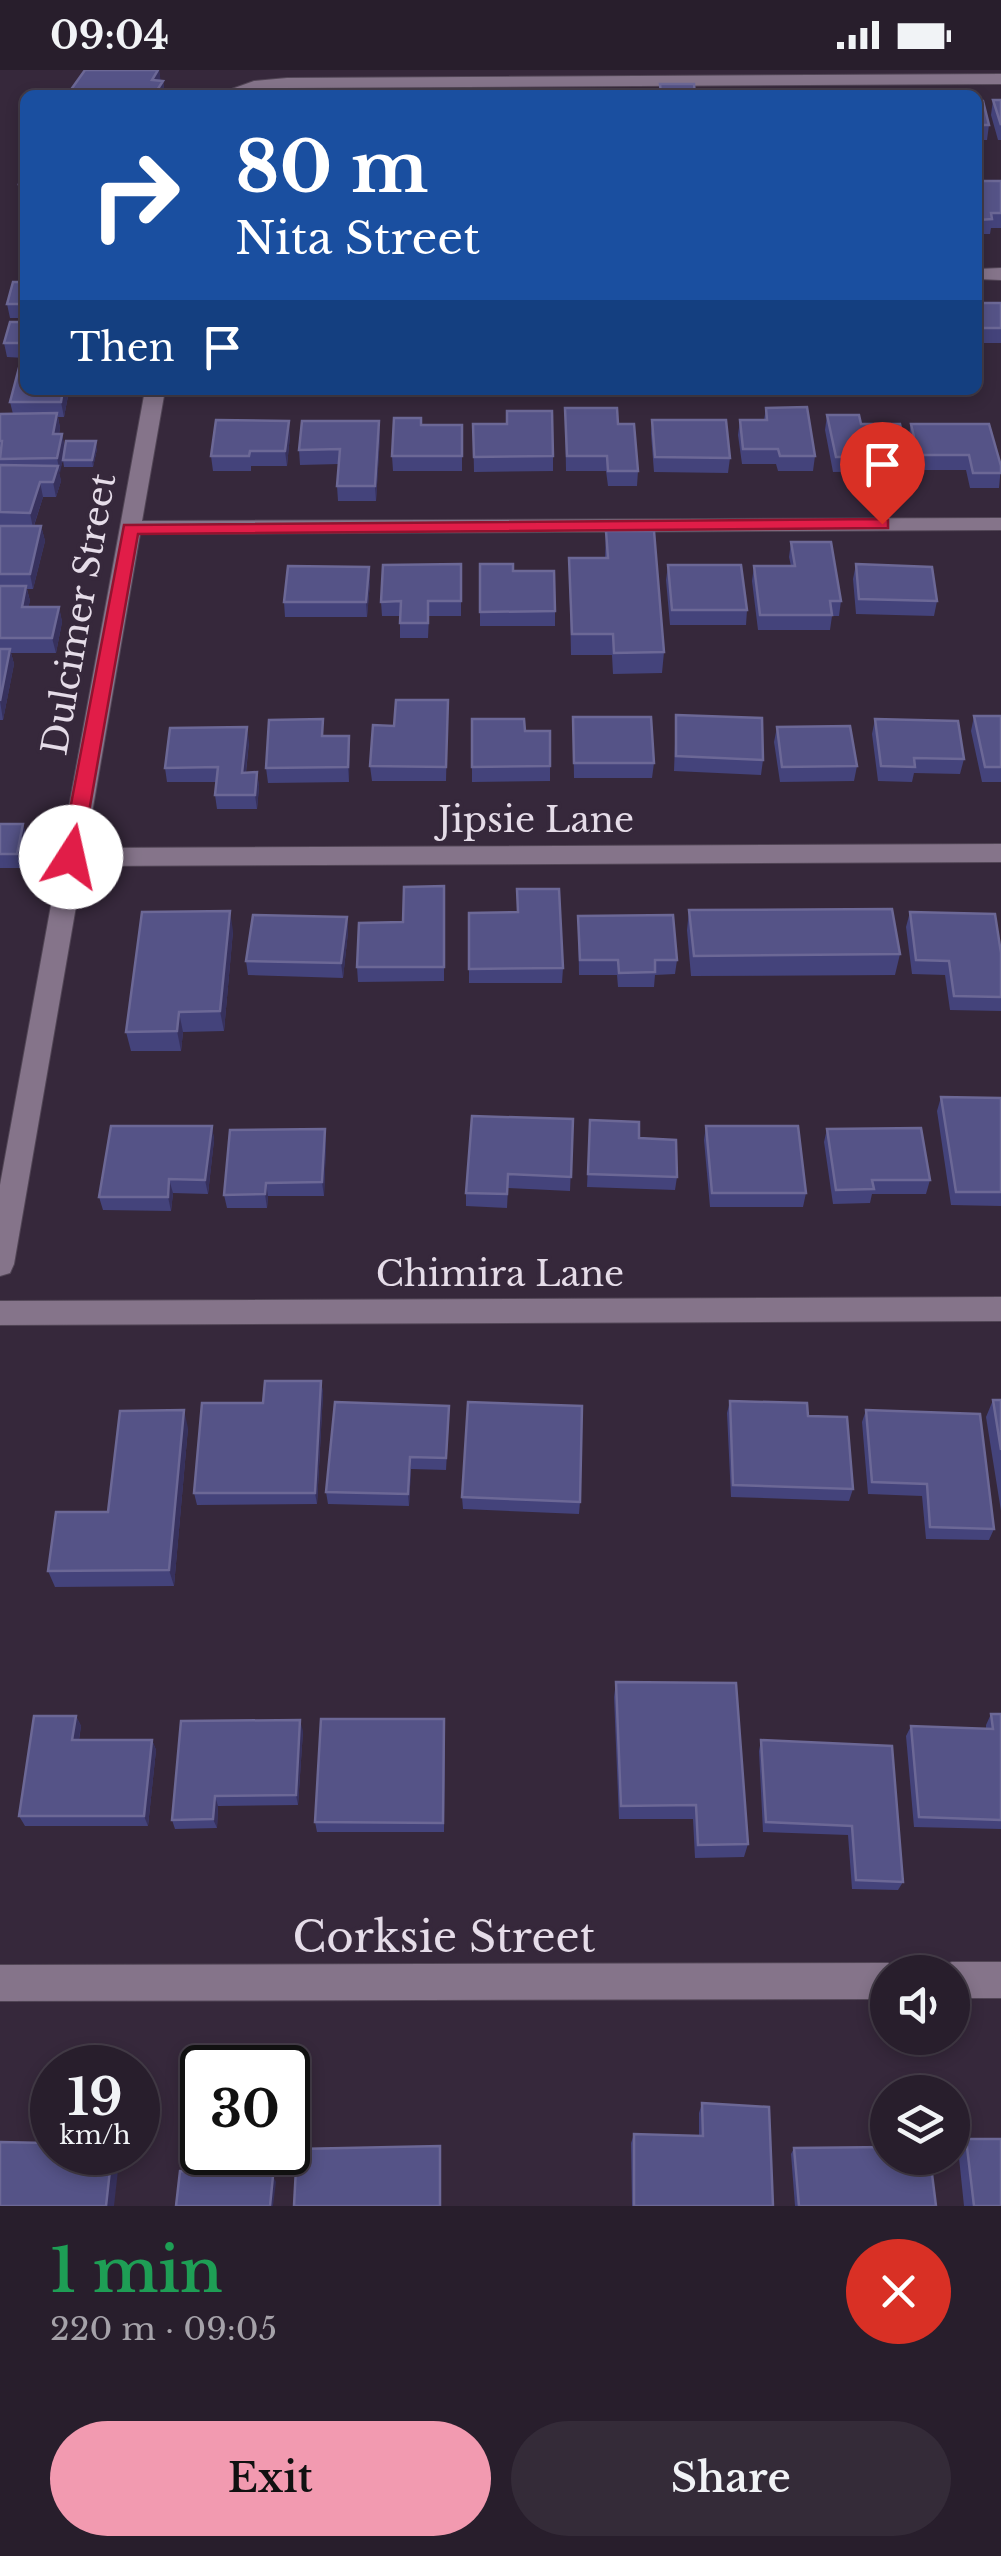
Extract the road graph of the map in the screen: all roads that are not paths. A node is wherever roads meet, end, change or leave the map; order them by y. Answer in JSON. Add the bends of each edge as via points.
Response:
{"nodes":[{"id":1,"x":1001,"y":79,"type":"edge"},
{"id":2,"x":241,"y":90,"type":"edge"},
{"id":3,"x":154,"y":395,"type":"edge"},
{"id":4,"x":1001,"y":524,"type":"edge"},
{"id":5,"x":130,"y":528,"type":"junction"},
{"id":6,"x":1001,"y":853,"type":"edge"},
{"id":7,"x":71,"y":857,"type":"junction"},
{"id":8,"x":0,"y":1264,"type":"edge"},
{"id":9,"x":1001,"y":1310,"type":"edge"},
{"id":10,"x":0,"y":1313,"type":"edge"},
{"id":11,"x":970,"y":1980,"type":"edge"},
{"id":12,"x":1001,"y":1980,"type":"edge"},
{"id":13,"x":870,"y":1981,"type":"edge"},
{"id":14,"x":0,"y":1983,"type":"edge"}],
"edges":[{"from":1,"to":2,"type":"street","via":[[287,82]]},
{"from":3,"to":5,"type":"street","name":"Dulcimer Street"},
{"from":4,"to":5,"type":"street"},
{"from":5,"to":7,"type":"street","name":"Dulcimer Street"},
{"from":6,"to":7,"type":"street","name":"Jipsie Lane"},
{"from":7,"to":8,"type":"street","name":"Dulcimer Street"},
{"from":9,"to":10,"type":"street","name":"Chimira Lane"},
{"from":11,"to":12,"type":"street"},
{"from":13,"to":14,"type":"street","name":"Corksie Street"}]}
